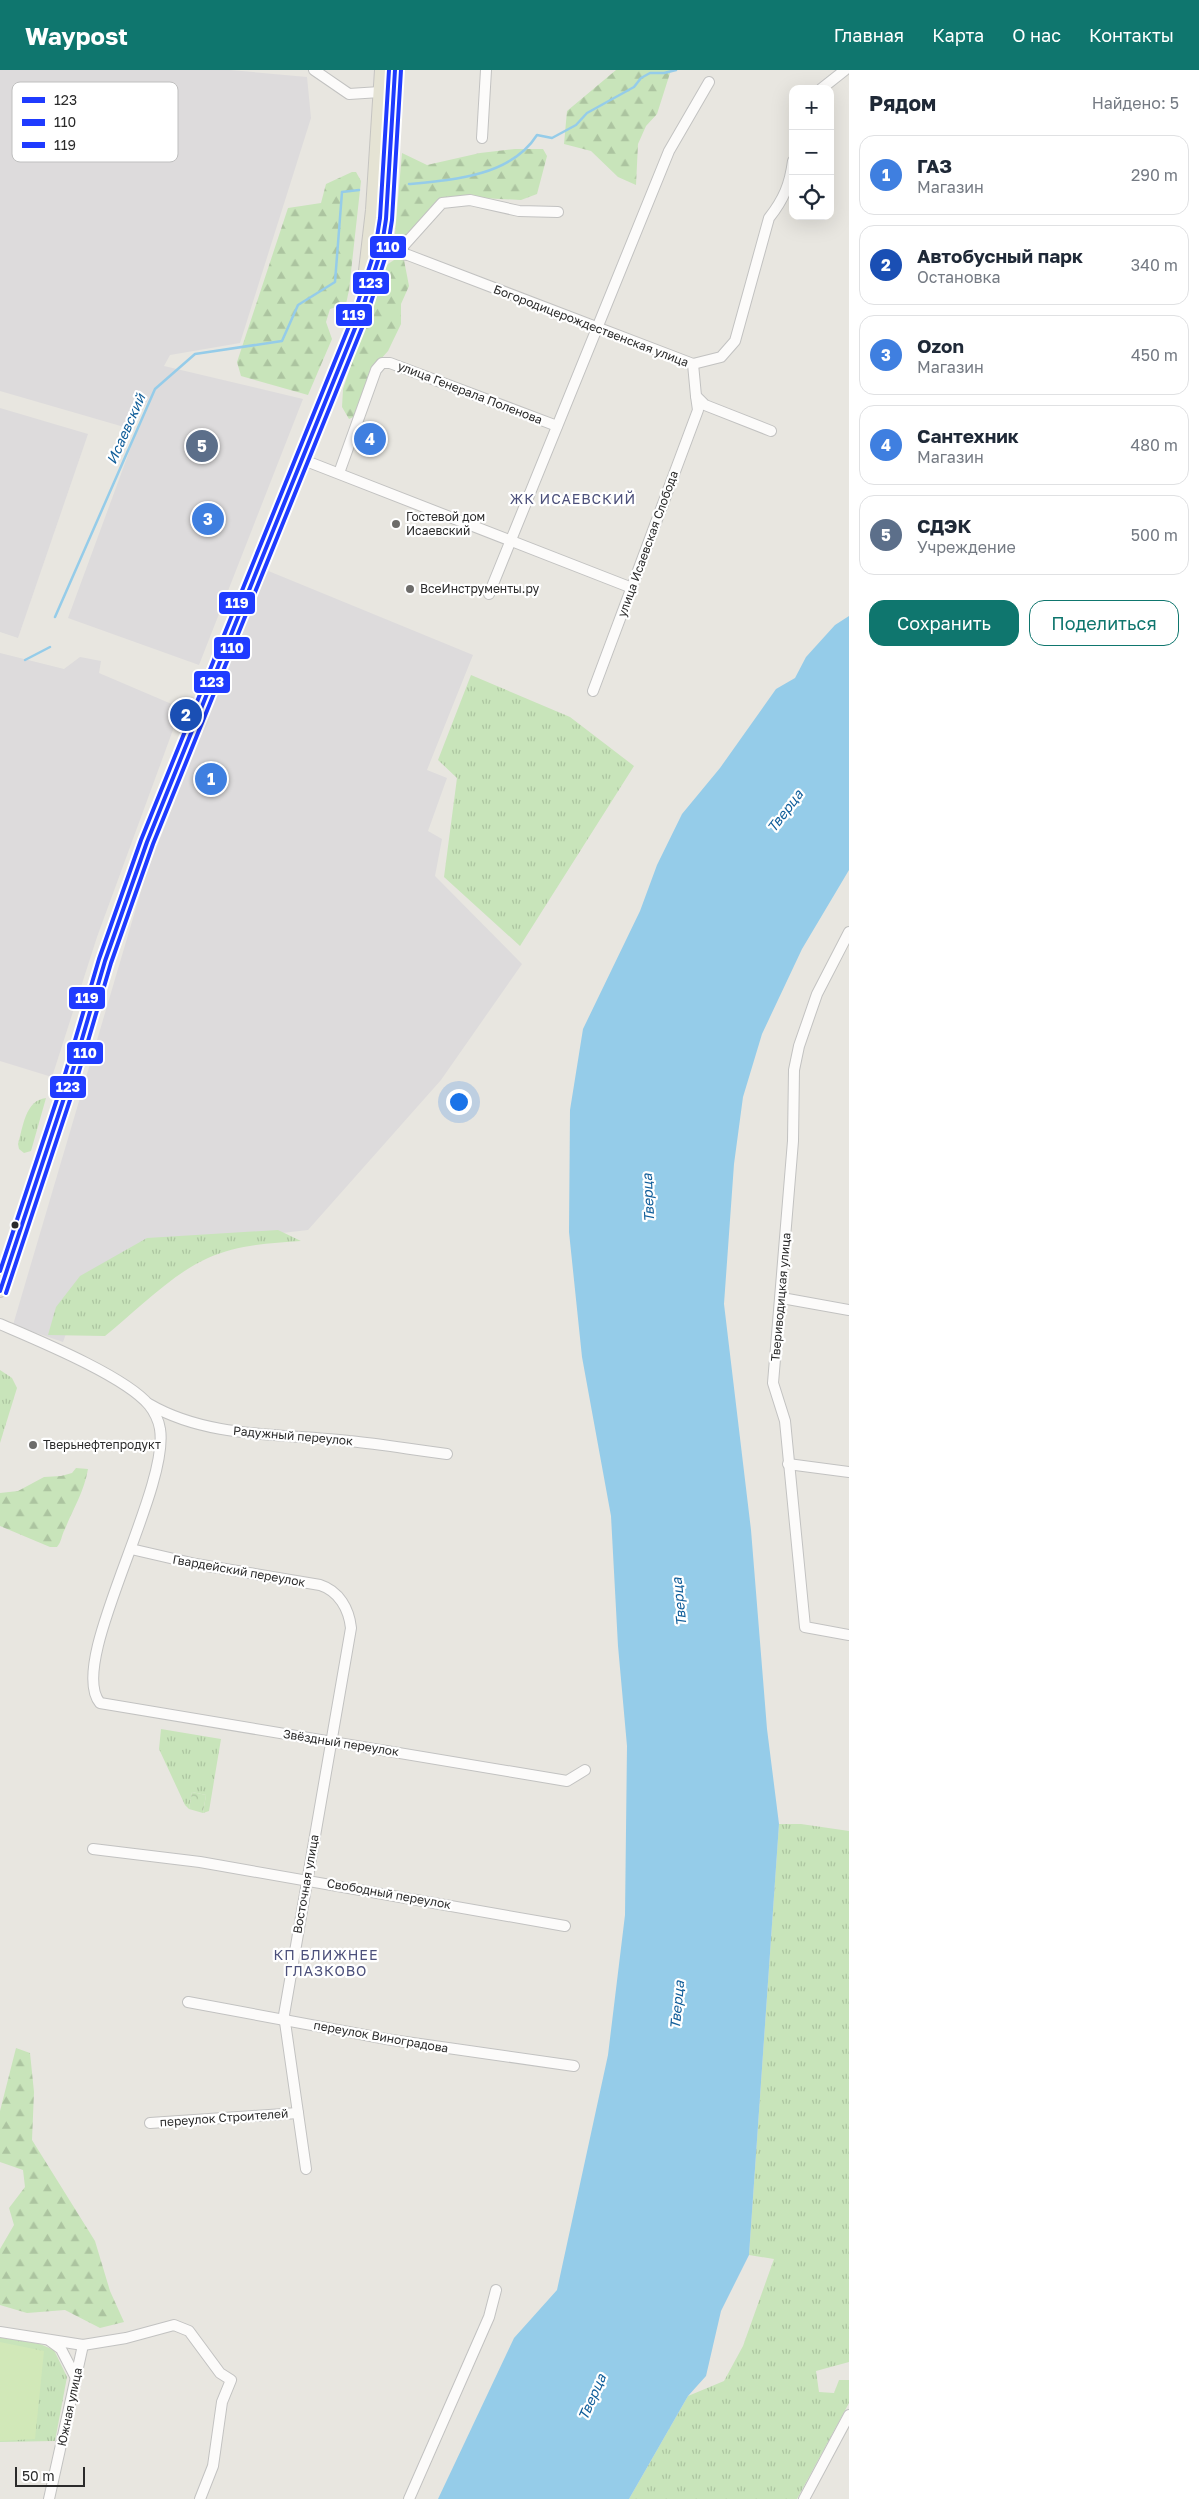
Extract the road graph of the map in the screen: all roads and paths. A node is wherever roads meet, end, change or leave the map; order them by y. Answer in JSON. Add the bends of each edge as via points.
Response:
{"nodes":[{"id":1,"x":314,"y":70,"type":"edge"},
{"id":2,"x":381,"y":70,"type":"edge"},
{"id":3,"x":395,"y":70,"type":"edge"},
{"id":4,"x":486,"y":70,"type":"edge"},
{"id":5,"x":845,"y":70,"type":"edge"},
{"id":6,"x":710,"y":82,"type":"dead end"},
{"id":7,"x":826,"y":85,"type":"edge"},
{"id":8,"x":380,"y":92,"type":"junction"},
{"id":9,"x":482,"y":138,"type":"dead end"},
{"id":10,"x":791,"y":175,"type":"edge"},
{"id":11,"x":558,"y":212,"type":"dead end"},
{"id":12,"x":381,"y":251,"type":"junction"},
{"id":13,"x":398,"y":252,"type":"junction"},
{"id":14,"x":360,"y":316,"type":"junction"},
{"id":15,"x":596,"y":328,"type":"junction"},
{"id":16,"x":694,"y":364,"type":"junction"},
{"id":17,"x":696,"y":396,"type":"junction"},
{"id":18,"x":557,"y":426,"type":"junction"},
{"id":19,"x":771,"y":431,"type":"dead end"},
{"id":20,"x":301,"y":459,"type":"junction"},
{"id":21,"x":339,"y":474,"type":"junction"},
{"id":22,"x":511,"y":540,"type":"junction"},
{"id":23,"x":632,"y":588,"type":"junction"},
{"id":24,"x":489,"y":594,"type":"dead end"},
{"id":25,"x":593,"y":691,"type":"dead end"},
{"id":26,"x":849,"y":932,"type":"edge"},
{"id":27,"x":0,"y":1292,"type":"edge"},
{"id":28,"x":782,"y":1298,"type":"junction"},
{"id":29,"x":849,"y":1310,"type":"edge"},
{"id":30,"x":0,"y":1324,"type":"edge"},
{"id":31,"x":145,"y":1401,"type":"junction"},
{"id":32,"x":447,"y":1454,"type":"dead end"},
{"id":33,"x":788,"y":1464,"type":"junction"},
{"id":34,"x":849,"y":1472,"type":"edge"},
{"id":35,"x":131,"y":1549,"type":"junction"},
{"id":36,"x":342,"y":1601,"type":"joint"},
{"id":37,"x":849,"y":1635,"type":"edge"},
{"id":38,"x":330,"y":1743,"type":"junction"},
{"id":39,"x":585,"y":1770,"type":"dead end"},
{"id":40,"x":94,"y":1849,"type":"dead end"},
{"id":41,"x":306,"y":1880,"type":"junction"},
{"id":42,"x":565,"y":1926,"type":"dead end"},
{"id":43,"x":188,"y":2002,"type":"dead end"},
{"id":44,"x":284,"y":2020,"type":"junction"},
{"id":45,"x":574,"y":2066,"type":"dead end"},
{"id":46,"x":298,"y":2113,"type":"junction"},
{"id":47,"x":150,"y":2123,"type":"dead end"},
{"id":48,"x":306,"y":2169,"type":"dead end"},
{"id":49,"x":496,"y":2290,"type":"dead end"},
{"id":50,"x":0,"y":2332,"type":"edge"},
{"id":51,"x":47,"y":2339,"type":"junction"},
{"id":52,"x":84,"y":2345,"type":"junction"},
{"id":53,"x":76,"y":2378,"type":"junction"},
{"id":54,"x":849,"y":2415,"type":"edge"},
{"id":55,"x":49,"y":2499,"type":"edge"},
{"id":56,"x":200,"y":2499,"type":"edge"},
{"id":57,"x":409,"y":2499,"type":"edge"},
{"id":58,"x":804,"y":2499,"type":"edge"}],
"edges":[{"from":1,"to":8,"type":"street","via":[[349,94]]},
{"from":2,"to":8,"type":"main road"},
{"from":3,"to":12,"type":"main road","via":[[389,187]]},
{"from":4,"to":9,"type":"street"},
{"from":5,"to":7,"type":"street"},
{"from":6,"to":15,"type":"street","via":[[669,151]]},
{"from":8,"to":14,"type":"main road","via":[[372,210]]},
{"from":10,"to":16,"type":"street","via":[[781,203],[769,218],[735,341],[721,357]]},
{"from":11,"to":13,"type":"street","via":[[519,211],[470,200],[442,203]]},
{"from":12,"to":13,"type":"street","name":"Богородицерождественская улица"},
{"from":12,"to":14,"type":"main road"},
{"from":13,"to":15,"type":"street","name":"Богородицерождественская улица"},
{"from":14,"to":20,"type":"main road"},
{"from":15,"to":16,"type":"street","name":"Богородицерождественская улица"},
{"from":15,"to":18,"type":"street"},
{"from":16,"to":17,"type":"street","name":"Богородицерождественская улица"},
{"from":17,"to":19,"type":"street","via":[[705,405]]},
{"from":17,"to":23,"type":"street","name":"улица Исаевская Слобода","via":[[698,410]]},
{"from":18,"to":21,"type":"street","name":"улица Генерала Поленова","via":[[390,363],[382,363],[376,370]]},
{"from":18,"to":22,"type":"street"},
{"from":20,"to":21,"type":"street"},
{"from":20,"to":27,"type":"main road","via":[[147,842],[105,961],[69,1083]]},
{"from":21,"to":22,"type":"street"},
{"from":22,"to":23,"type":"street"},
{"from":22,"to":24,"type":"street"},
{"from":23,"to":25,"type":"street","name":"улица Исаевская Слобода"},
{"from":26,"to":28,"type":"street","name":"Твериводицкая улица","via":[[817,994],[794,1070],[793,1141]]},
{"from":28,"to":29,"type":"street"},
{"from":28,"to":33,"type":"street","name":"Твериводицкая улица","via":[[773,1382],[785,1421]]},
{"from":30,"to":31,"type":"street","name":"Радужный переулок","via":[[107,1375]]},
{"from":31,"to":32,"type":"street","name":"Радужный переулок","via":[[172,1417],[218,1429]]},
{"from":31,"to":35,"type":"street","via":[[156,1416],[161,1447],[150,1497]]},
{"from":33,"to":34,"type":"street"},
{"from":33,"to":37,"type":"street","name":"Твериводицкая улица","via":[[806,1627]]},
{"from":35,"to":36,"type":"street","name":"Гвардейский переулок","via":[[196,1564],[320,1585],[334,1592]]},
{"from":35,"to":38,"type":"street","name":"Звёздный переулок","via":[[100,1635],[91,1681],[97,1700],[104,1706]]},
{"from":36,"to":38,"type":"street","name":"Восточная улица","via":[[349,1614],[351,1628]]},
{"from":38,"to":39,"type":"street","name":"Звёздный переулок","via":[[429,1756],[567,1781]]},
{"from":38,"to":41,"type":"street","name":"Восточная улица"},
{"from":40,"to":41,"type":"street","name":"Свободный переулок"},
{"from":41,"to":42,"type":"street","name":"Свободный переулок"},
{"from":41,"to":44,"type":"street","name":"Восточная улица"},
{"from":43,"to":44,"type":"street","name":"переулок Виноградова"},
{"from":44,"to":45,"type":"street","name":"переулок Виноградова","via":[[392,2040]]},
{"from":44,"to":46,"type":"street","name":"Восточная улица"},
{"from":46,"to":47,"type":"street","name":"переулок Строителей"},
{"from":46,"to":48,"type":"street","name":"Восточная улица"},
{"from":49,"to":57,"type":"street","via":[[489,2317]]},
{"from":50,"to":51,"type":"street"},
{"from":51,"to":52,"type":"street"},
{"from":51,"to":53,"type":"street","via":[[61,2349]]},
{"from":52,"to":53,"type":"street","name":"Южная улица"},
{"from":52,"to":56,"type":"street","via":[[174,2325],[189,2331],[220,2373],[231,2380],[222,2402],[213,2466]]},
{"from":53,"to":55,"type":"street","name":"Южная улица"},
{"from":54,"to":58,"type":"street"}]}
